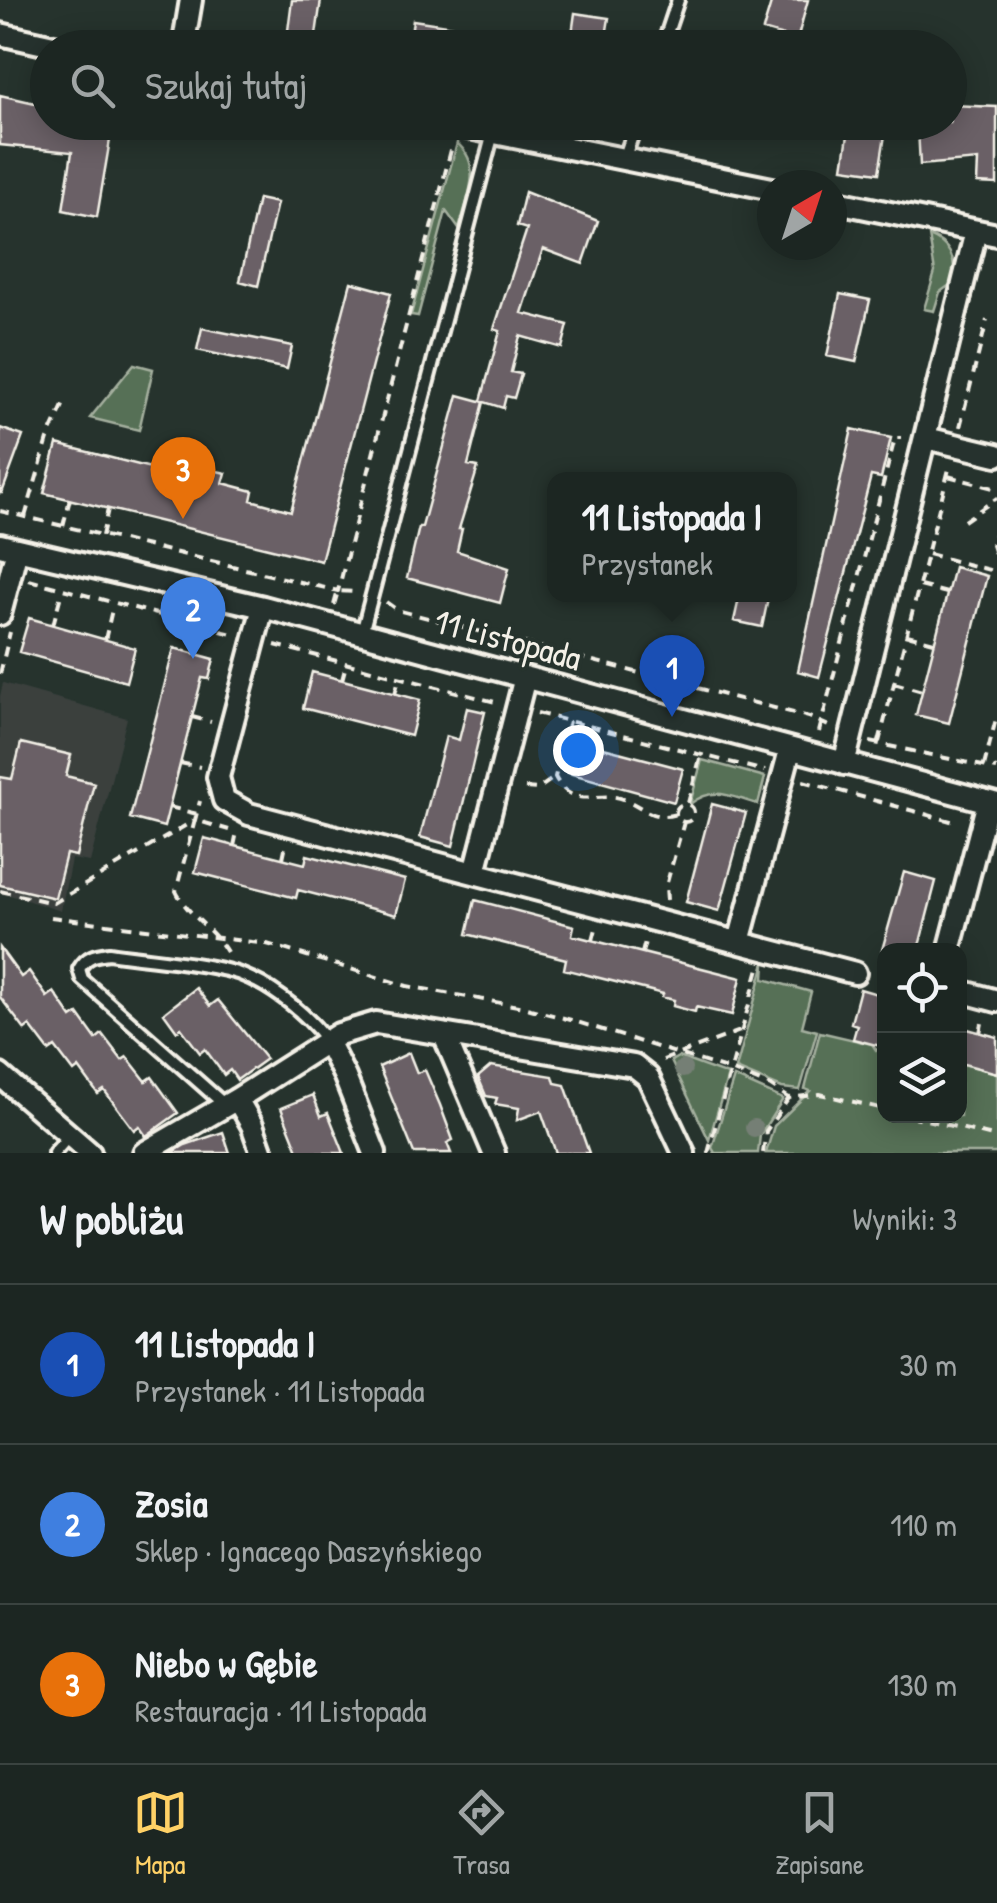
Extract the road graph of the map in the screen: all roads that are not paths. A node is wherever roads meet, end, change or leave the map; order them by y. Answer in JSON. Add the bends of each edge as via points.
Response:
{"nodes":[{"id":1,"x":191,"y":0,"type":"edge"},
{"id":2,"x":678,"y":0,"type":"edge"},
{"id":3,"x":186,"y":30,"type":"edge"},
{"id":4,"x":668,"y":30,"type":"edge"},
{"id":5,"x":0,"y":34,"type":"edge"},
{"id":6,"x":30,"y":41,"type":"edge"},
{"id":7,"x":492,"y":140,"type":"edge"},
{"id":8,"x":528,"y":140,"type":"edge"},
{"id":9,"x":630,"y":140,"type":"edge"},
{"id":10,"x":624,"y":160,"type":"junction"},
{"id":11,"x":757,"y":179,"type":"edge"},
{"id":12,"x":847,"y":197,"type":"edge"},
{"id":13,"x":986,"y":233,"type":"edge"},
{"id":14,"x":926,"y":438,"type":"junction"},
{"id":15,"x":997,"y":455,"type":"edge"},
{"id":16,"x":8,"y":547,"type":"edge"},
{"id":17,"x":264,"y":607,"type":"junction"},
{"id":18,"x":0,"y":614,"type":"edge"},
{"id":19,"x":362,"y":634,"type":"junction"},
{"id":20,"x":524,"y":677,"type":"junction"},
{"id":21,"x":790,"y":750,"type":"junction"},
{"id":22,"x":844,"y":764,"type":"junction"},
{"id":23,"x":993,"y":803,"type":"edge"},
{"id":24,"x":476,"y":872,"type":"junction"},
{"id":25,"x":738,"y":942,"type":"junction"},
{"id":26,"x":950,"y":943,"type":"edge"},
{"id":27,"x":855,"y":974,"type":"dead end"},
{"id":28,"x":967,"y":995,"type":"edge"},
{"id":29,"x":991,"y":1007,"type":"edge"},
{"id":30,"x":444,"y":1035,"type":"junction"},
{"id":31,"x":328,"y":1042,"type":"junction"},
{"id":32,"x":0,"y":1075,"type":"edge"},
{"id":33,"x":231,"y":1103,"type":"junction"},
{"id":34,"x":69,"y":1135,"type":"junction"},
{"id":35,"x":54,"y":1153,"type":"edge"},
{"id":36,"x":90,"y":1153,"type":"edge"},
{"id":37,"x":144,"y":1153,"type":"edge"},
{"id":38,"x":262,"y":1153,"type":"edge"},
{"id":39,"x":375,"y":1153,"type":"edge"},
{"id":40,"x":494,"y":1153,"type":"edge"},
{"id":41,"x":684,"y":1153,"type":"edge"}],
"edges":[{"from":1,"to":3,"type":"street"},
{"from":2,"to":4,"type":"lane"},
{"from":5,"to":6,"type":"street"},
{"from":7,"to":19,"type":"lane"},
{"from":8,"to":10,"type":"street"},
{"from":9,"to":10,"type":"lane"},
{"from":10,"to":11,"type":"street"},
{"from":12,"to":13,"type":"street"},
{"from":13,"to":14,"type":"street"},
{"from":14,"to":15,"type":"street"},
{"from":14,"to":22,"type":"street"},
{"from":16,"to":17,"type":"street","name":"11 Listopada"},
{"from":16,"to":18,"type":"street","via":[[10,575]]},
{"from":17,"to":19,"type":"street","name":"11 Listopada"},
{"from":17,"to":24,"type":"street","via":[[218,778],[224,800],[249,814]]},
{"from":19,"to":20,"type":"street","name":"11 Listopada"},
{"from":20,"to":21,"type":"street","name":"11 Listopada"},
{"from":20,"to":24,"type":"street"},
{"from":21,"to":22,"type":"street","name":"11 Listopada"},
{"from":21,"to":25,"type":"street"},
{"from":22,"to":23,"type":"street","name":"11 Listopada"},
{"from":23,"to":26,"type":"street"},
{"from":24,"to":25,"type":"street"},
{"from":25,"to":27,"type":"street"},
{"from":28,"to":29,"type":"street"},
{"from":30,"to":31,"type":"street","via":[[376,1023]]},
{"from":30,"to":40,"type":"street"},
{"from":30,"to":41,"type":"street","via":[[628,1064],[648,1077]]},
{"from":31,"to":33,"type":"street"},
{"from":31,"to":33,"type":"lane","via":[[312,1022],[230,970],[109,953],[84,960],[82,979]]},
{"from":31,"to":39,"type":"street"},
{"from":32,"to":34,"type":"street"},
{"from":33,"to":37,"type":"street"},
{"from":33,"to":38,"type":"street","via":[[248,1117]]},
{"from":34,"to":35,"type":"lane"},
{"from":34,"to":36,"type":"street"}]}
